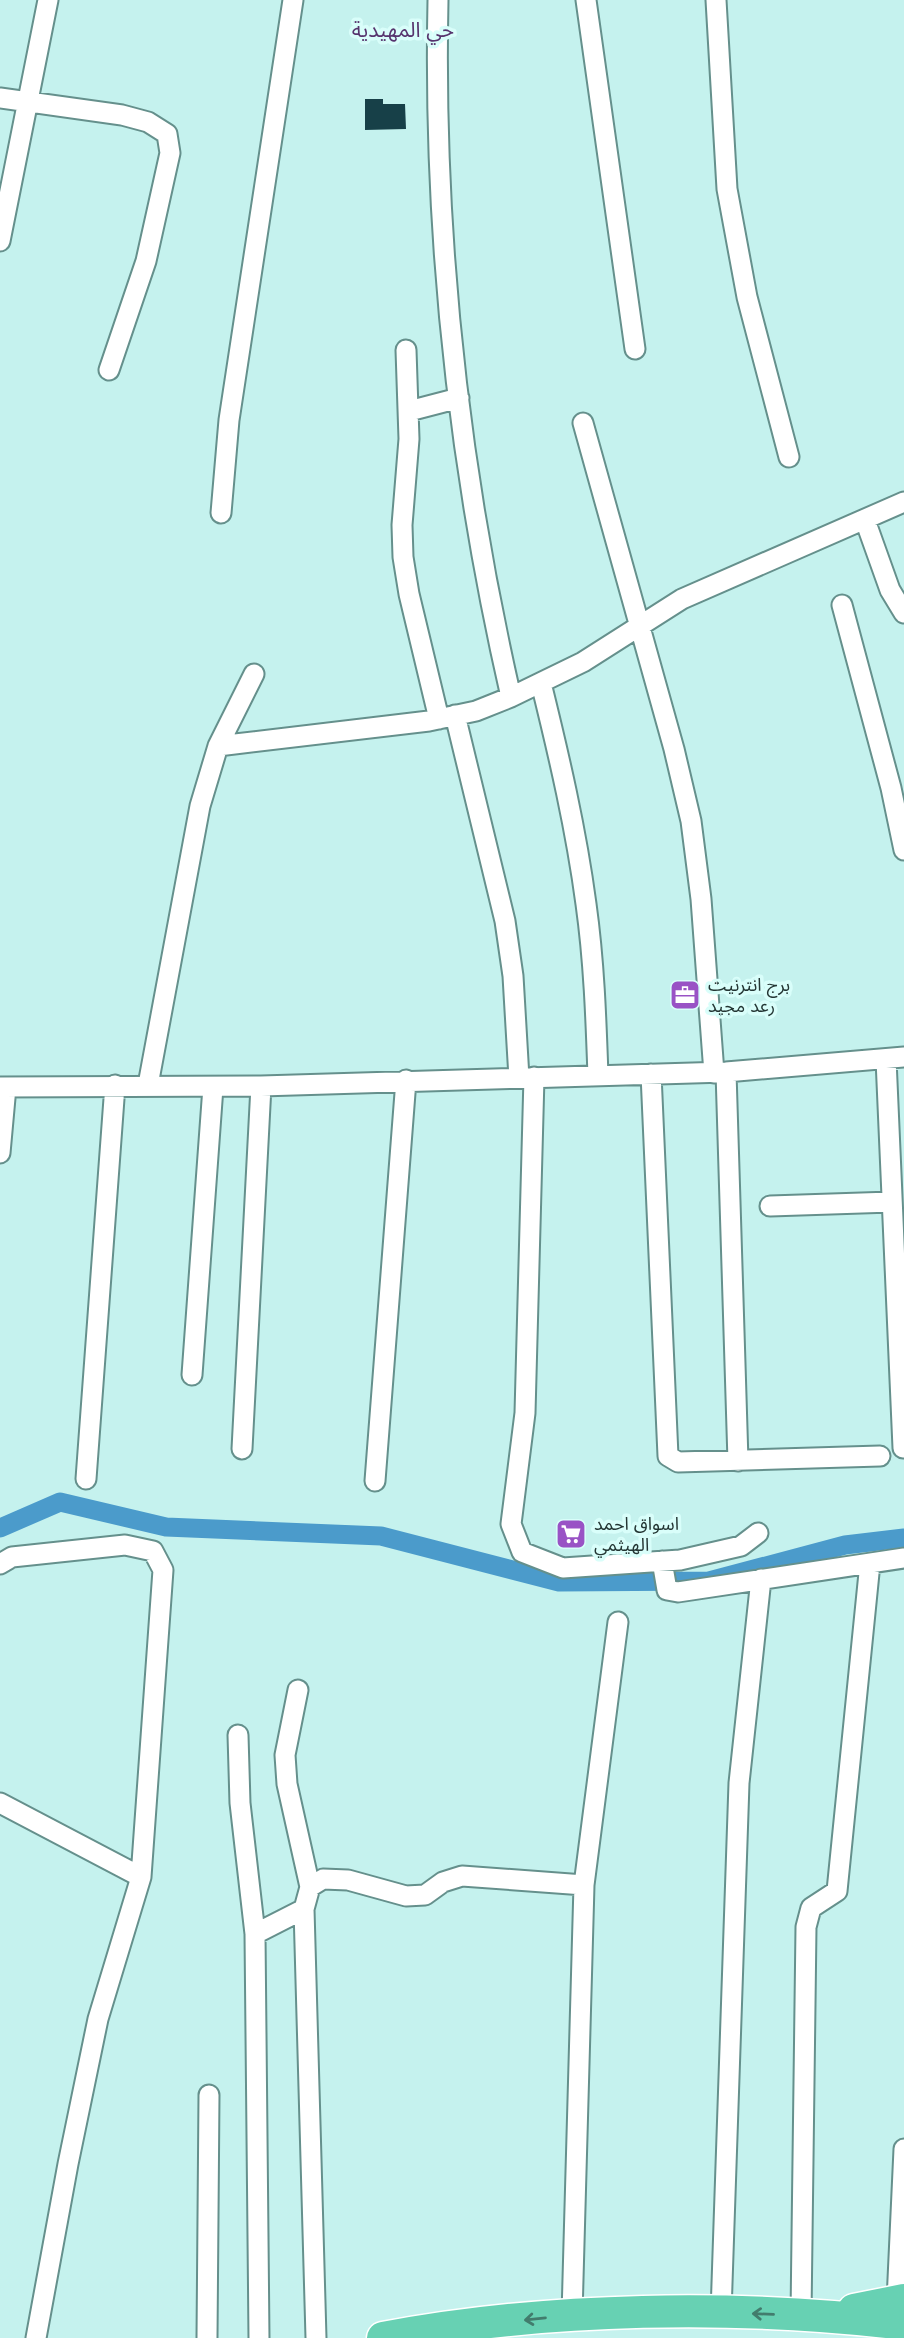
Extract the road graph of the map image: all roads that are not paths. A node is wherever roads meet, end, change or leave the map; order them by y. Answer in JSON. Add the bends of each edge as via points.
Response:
{"nodes":[{"id":1,"x":48,"y":0,"type":"edge"},
{"id":2,"x":293,"y":0,"type":"edge"},
{"id":3,"x":438,"y":0,"type":"edge"},
{"id":4,"x":586,"y":0,"type":"edge"},
{"id":5,"x":716,"y":0,"type":"edge"},
{"id":6,"x":0,"y":98,"type":"edge"},
{"id":7,"x":28,"y":101,"type":"junction"},
{"id":8,"x":0,"y":241,"type":"edge"},
{"id":9,"x":635,"y":349,"type":"dead end"},
{"id":10,"x":405,"y":350,"type":"dead end"},
{"id":11,"x":109,"y":370,"type":"dead end"},
{"id":12,"x":459,"y":398,"type":"junction"},
{"id":13,"x":409,"y":411,"type":"junction"},
{"id":14,"x":583,"y":424,"type":"dead end"},
{"id":15,"x":789,"y":457,"type":"dead end"},
{"id":16,"x":904,"y":502,"type":"edge"},
{"id":17,"x":221,"y":513,"type":"dead end"},
{"id":18,"x":865,"y":520,"type":"junction"},
{"id":19,"x":842,"y":605,"type":"dead end"},
{"id":20,"x":904,"y":613,"type":"edge"},
{"id":21,"x":639,"y":624,"type":"junction"},
{"id":22,"x":254,"y":674,"type":"dead end"},
{"id":23,"x":541,"y":683,"type":"junction"},
{"id":24,"x":511,"y":697,"type":"junction"},
{"id":25,"x":447,"y":717,"type":"junction"},
{"id":26,"x":218,"y":746,"type":"junction"},
{"id":27,"x":904,"y":850,"type":"edge"},
{"id":28,"x":895,"y":1058,"type":"edge"},
{"id":29,"x":720,"y":1073,"type":"junction"},
{"id":30,"x":651,"y":1074,"type":"junction"},
{"id":31,"x":598,"y":1076,"type":"junction"},
{"id":32,"x":526,"y":1077,"type":"junction"},
{"id":33,"x":406,"y":1080,"type":"junction"},
{"id":34,"x":148,"y":1085,"type":"junction"},
{"id":35,"x":115,"y":1086,"type":"junction"},
{"id":36,"x":261,"y":1086,"type":"junction"},
{"id":37,"x":3,"y":1087,"type":"edge"},
{"id":38,"x":213,"y":1087,"type":"junction"},
{"id":39,"x":0,"y":1153,"type":"edge"},
{"id":40,"x":892,"y":1202,"type":"junction"},
{"id":41,"x":770,"y":1206,"type":"dead end"},
{"id":42,"x":191,"y":1375,"type":"dead end"},
{"id":43,"x":903,"y":1448,"type":"edge"},
{"id":44,"x":242,"y":1449,"type":"dead end"},
{"id":45,"x":880,"y":1456,"type":"dead end"},
{"id":46,"x":738,"y":1461,"type":"junction"},
{"id":47,"x":86,"y":1479,"type":"dead end"},
{"id":48,"x":375,"y":1481,"type":"dead end"},
{"id":49,"x":758,"y":1533,"type":"dead end"},
{"id":50,"x":904,"y":1558,"type":"edge"},
{"id":51,"x":662,"y":1561,"type":"junction"},
{"id":52,"x":870,"y":1563,"type":"junction"},
{"id":53,"x":0,"y":1564,"type":"edge"},
{"id":54,"x":761,"y":1579,"type":"junction"},
{"id":55,"x":618,"y":1622,"type":"dead end"},
{"id":56,"x":298,"y":1690,"type":"dead end"},
{"id":57,"x":238,"y":1735,"type":"dead end"},
{"id":58,"x":0,"y":1803,"type":"edge"},
{"id":59,"x":141,"y":1877,"type":"junction"},
{"id":60,"x":584,"y":1885,"type":"junction"},
{"id":61,"x":310,"y":1887,"type":"junction"},
{"id":62,"x":304,"y":1909,"type":"junction"},
{"id":63,"x":255,"y":1934,"type":"junction"},
{"id":64,"x":209,"y":2095,"type":"dead end"},
{"id":65,"x":904,"y":2149,"type":"edge"},
{"id":66,"x":902,"y":2308,"type":"edge"},
{"id":67,"x":721,"y":2313,"type":"junction"},
{"id":68,"x":572,"y":2315,"type":"junction"},
{"id":69,"x":806,"y":2316,"type":"junction"},
{"id":70,"x":36,"y":2338,"type":"edge"},
{"id":71,"x":207,"y":2338,"type":"edge"},
{"id":72,"x":259,"y":2338,"type":"edge"},
{"id":73,"x":316,"y":2338,"type":"edge"},
{"id":74,"x":383,"y":2338,"type":"edge"}],
"edges":[{"from":1,"to":7,"type":"street"},
{"from":2,"to":17,"type":"street","via":[[229,420]]},
{"from":3,"to":12,"type":"street","via":[[442,215]]},
{"from":4,"to":9,"type":"street"},
{"from":5,"to":15,"type":"street","via":[[727,189],[747,298]]},
{"from":6,"to":7,"type":"street"},
{"from":7,"to":8,"type":"street"},
{"from":7,"to":11,"type":"street","via":[[122,115],[148,122],[167,134],[170,153],[146,261]]},
{"from":10,"to":13,"type":"street"},
{"from":12,"to":13,"type":"street"},
{"from":12,"to":24,"type":"street","via":[[488,599]]},
{"from":13,"to":25,"type":"street","via":[[403,557],[409,594]]},
{"from":14,"to":21,"type":"street"},
{"from":16,"to":18,"type":"street"},
{"from":18,"to":20,"type":"street","via":[[890,590]]},
{"from":18,"to":21,"type":"street","via":[[682,599]]},
{"from":19,"to":27,"type":"street"},
{"from":21,"to":23,"type":"street"},
{"from":21,"to":29,"type":"street","via":[[691,821]]},
{"from":22,"to":26,"type":"street"},
{"from":23,"to":24,"type":"street"},
{"from":23,"to":31,"type":"street","via":[[565,782],[586,905]]},
{"from":24,"to":25,"type":"street"},
{"from":25,"to":26,"type":"street"},
{"from":25,"to":32,"type":"street","via":[[505,921]]},
{"from":26,"to":34,"type":"street","via":[[200,806]]},
{"from":28,"to":29,"type":"street"},
{"from":28,"to":40,"type":"street"},
{"from":29,"to":30,"type":"street"},
{"from":29,"to":46,"type":"street"},
{"from":30,"to":31,"type":"street"},
{"from":30,"to":46,"type":"street","via":[[666,1447],[678,1462]]},
{"from":31,"to":32,"type":"street"},
{"from":32,"to":33,"type":"street"},
{"from":32,"to":51,"type":"street","via":[[525,1413],[511,1524],[522,1552],[563,1568]]},
{"from":33,"to":36,"type":"street"},
{"from":33,"to":48,"type":"street"},
{"from":34,"to":35,"type":"street"},
{"from":34,"to":38,"type":"street"},
{"from":35,"to":37,"type":"street"},
{"from":35,"to":47,"type":"street"},
{"from":36,"to":38,"type":"street"},
{"from":36,"to":44,"type":"street"},
{"from":37,"to":39,"type":"street"},
{"from":38,"to":42,"type":"street"},
{"from":40,"to":41,"type":"street"},
{"from":40,"to":43,"type":"street"},
{"from":45,"to":46,"type":"street"},
{"from":49,"to":51,"type":"street","via":[[741,1546]]},
{"from":50,"to":52,"type":"street"},
{"from":51,"to":54,"type":"street","via":[[667,1590],[678,1592]]},
{"from":52,"to":54,"type":"street"},
{"from":52,"to":69,"type":"street","via":[[837,1891],[810,1908],[806,1927]]},
{"from":53,"to":59,"type":"street","via":[[12,1557],[125,1545],[153,1551],[163,1570]]},
{"from":54,"to":67,"type":"street","via":[[739,1783]]},
{"from":55,"to":60,"type":"street"},
{"from":56,"to":61,"type":"street","via":[[285,1755]]},
{"from":57,"to":63,"type":"street","via":[[240,1803]]},
{"from":58,"to":59,"type":"street"},
{"from":59,"to":70,"type":"street","via":[[98,2019]]},
{"from":60,"to":61,"type":"street","via":[[463,1876],[443,1882],[425,1895],[407,1896],[348,1880],[323,1879]]},
{"from":60,"to":68,"type":"street"},
{"from":61,"to":62,"type":"street"},
{"from":62,"to":63,"type":"street"},
{"from":62,"to":73,"type":"street"},
{"from":63,"to":72,"type":"street"},
{"from":64,"to":71,"type":"street"},
{"from":65,"to":66,"type":"street"},
{"from":66,"to":69,"type":"main road"},
{"from":67,"to":68,"type":"main road"},
{"from":69,"to":67,"type":"main road","one_way":true},
{"from":68,"to":74,"type":"main road","one_way":true}]}
